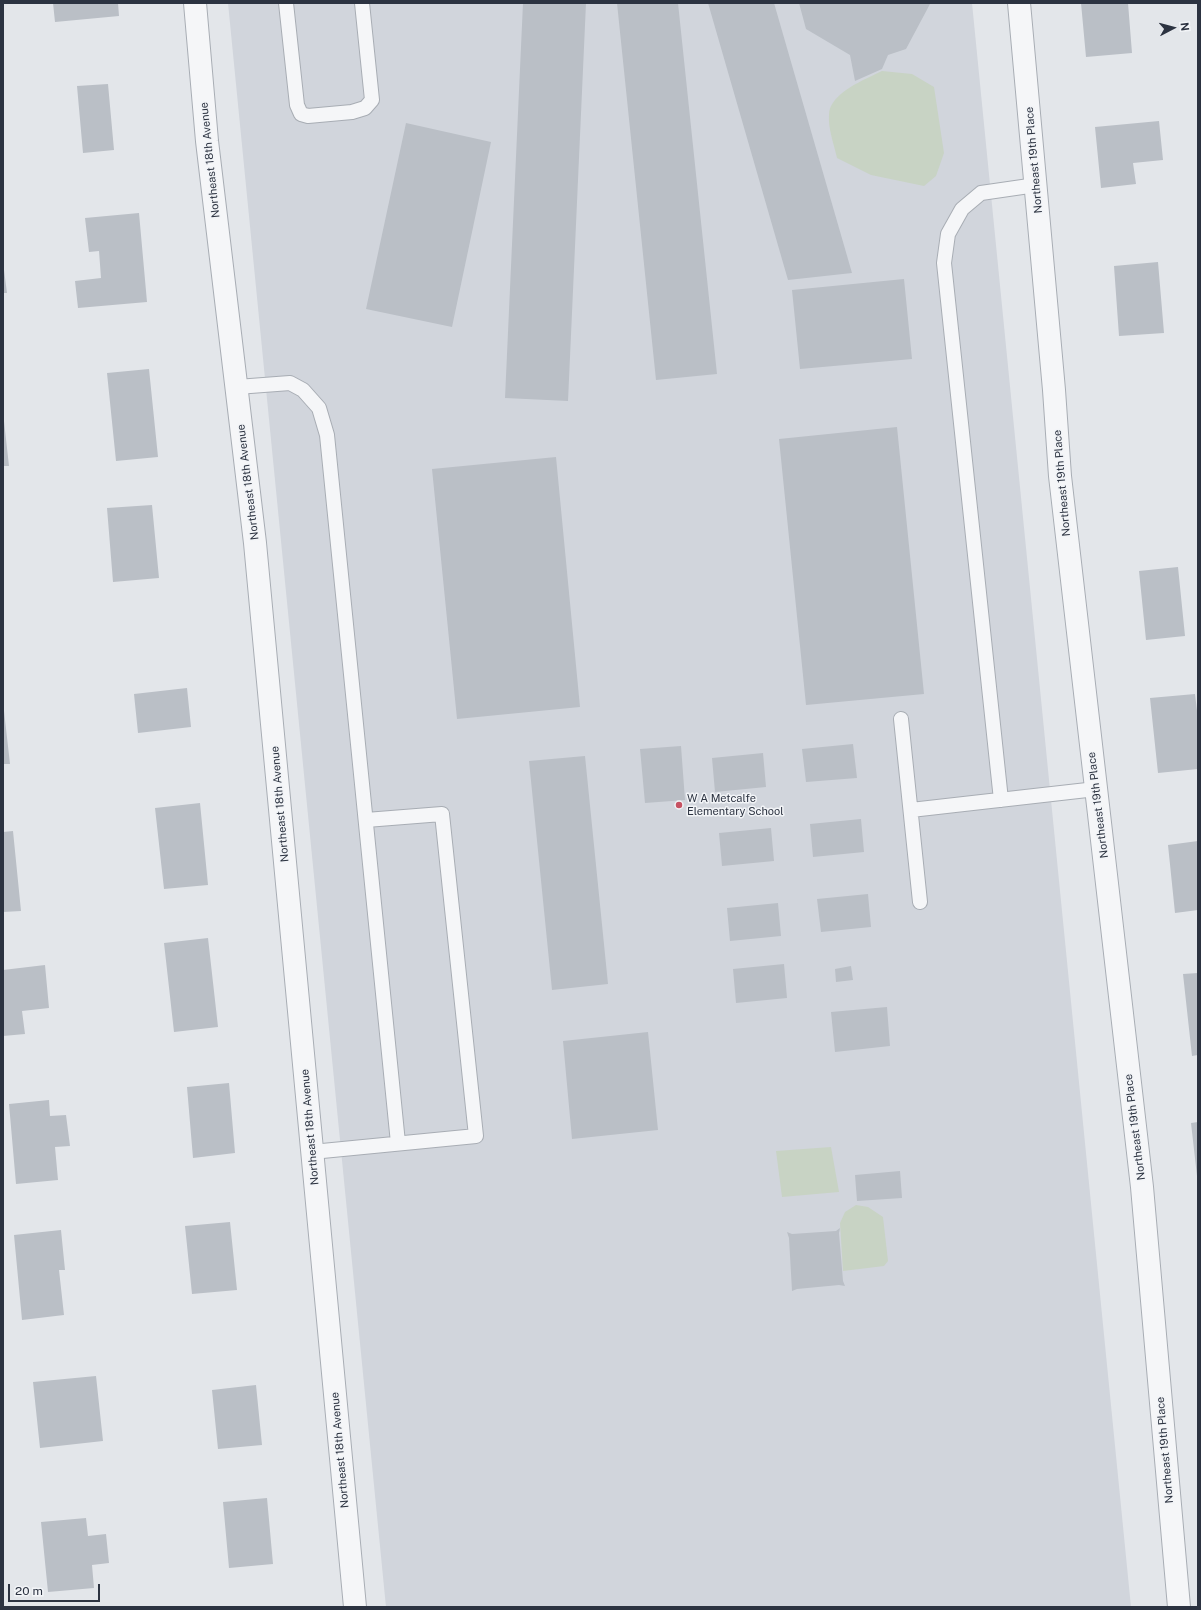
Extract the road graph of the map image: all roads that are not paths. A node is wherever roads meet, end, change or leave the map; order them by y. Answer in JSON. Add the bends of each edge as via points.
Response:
{"nodes":[{"id":1,"x":195,"y":3,"type":"edge"},
{"id":2,"x":286,"y":3,"type":"edge"},
{"id":3,"x":362,"y":3,"type":"edge"},
{"id":4,"x":1019,"y":3,"type":"edge"},
{"id":5,"x":1036,"y":185,"type":"junction"},
{"id":6,"x":237,"y":387,"type":"junction"},
{"id":7,"x":901,"y":719,"type":"dead end"},
{"id":8,"x":1096,"y":789,"type":"junction"},
{"id":9,"x":1001,"y":800,"type":"junction"},
{"id":10,"x":911,"y":810,"type":"junction"},
{"id":11,"x":366,"y":820,"type":"junction"},
{"id":12,"x":920,"y":902,"type":"dead end"},
{"id":13,"x":398,"y":1143,"type":"junction"},
{"id":14,"x":312,"y":1152,"type":"junction"},
{"id":15,"x":355,"y":1607,"type":"edge"},
{"id":16,"x":1179,"y":1607,"type":"edge"}],
"edges":[{"from":1,"to":6,"type":"street","name":"Northeast 18th Avenue","via":[[207,141]]},
{"from":2,"to":3,"type":"lane","via":[[297,105],[301,114],[308,116],[352,112],[365,108],[372,100]]},
{"from":4,"to":5,"type":"street","name":"Northeast 19th Place"},
{"from":5,"to":8,"type":"street","name":"Northeast 19th Place","via":[[1060,476]]},
{"from":5,"to":9,"type":"lane","via":[[981,193],[962,209],[948,234],[944,263]]},
{"from":6,"to":11,"type":"lane","via":[[290,383],[303,390],[320,408],[327,435]]},
{"from":6,"to":14,"type":"street","name":"Northeast 18th Avenue","via":[[255,543]]},
{"from":7,"to":10,"type":"lane"},
{"from":8,"to":9,"type":"lane"},
{"from":8,"to":16,"type":"street","name":"Northeast 19th Place","via":[[1142,1187]]},
{"from":9,"to":10,"type":"lane"},
{"from":10,"to":12,"type":"lane"},
{"from":11,"to":13,"type":"lane"},
{"from":11,"to":13,"type":"lane","via":[[442,814],[476,1136]]},
{"from":13,"to":14,"type":"lane"},
{"from":14,"to":15,"type":"street","name":"Northeast 18th Avenue"}]}
